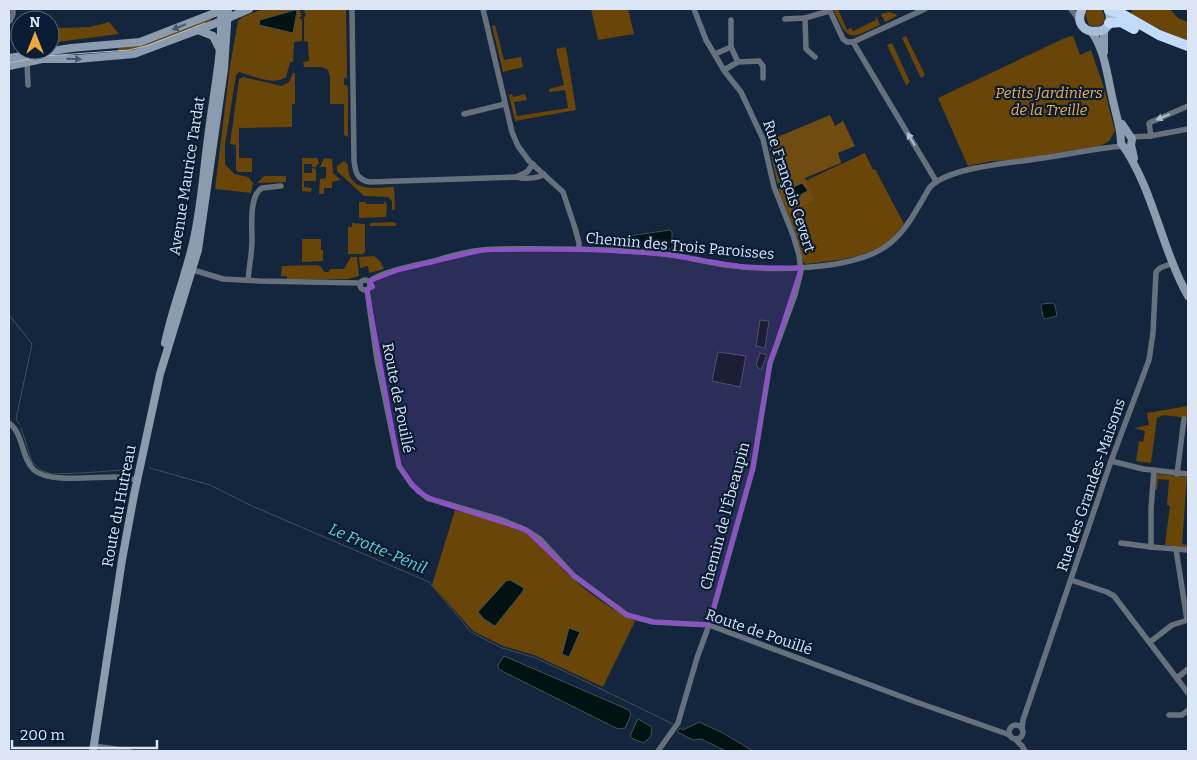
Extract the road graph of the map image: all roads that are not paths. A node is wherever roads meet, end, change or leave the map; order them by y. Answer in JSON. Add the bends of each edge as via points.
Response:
{"nodes":[{"id":1,"x":224,"y":9,"type":"edge"},
{"id":2,"x":233,"y":9,"type":"edge"},
{"id":3,"x":249,"y":9,"type":"edge"},
{"id":4,"x":352,"y":9,"type":"edge"},
{"id":5,"x":483,"y":9,"type":"edge"},
{"id":6,"x":694,"y":9,"type":"edge"},
{"id":7,"x":925,"y":9,"type":"edge"},
{"id":8,"x":1077,"y":9,"type":"edge"},
{"id":9,"x":1108,"y":9,"type":"edge"},
{"id":10,"x":1124,"y":9,"type":"edge"},
{"id":11,"x":829,"y":10,"type":"edge"},
{"id":12,"x":805,"y":18,"type":"junction"},
{"id":13,"x":225,"y":19,"type":"junction"},
{"id":14,"x":785,"y":19,"type":"dead end"},
{"id":15,"x":731,"y":20,"type":"dead end"},
{"id":16,"x":1107,"y":26,"type":"junction"},
{"id":17,"x":198,"y":30,"type":"junction"},
{"id":18,"x":1091,"y":32,"type":"junction"},
{"id":19,"x":853,"y":42,"type":"junction"},
{"id":20,"x":1188,"y":45,"type":"edge"},
{"id":21,"x":731,"y":48,"type":"junction"},
{"id":22,"x":220,"y":50,"type":"junction"},
{"id":23,"x":1188,"y":52,"type":"edge"},
{"id":24,"x":715,"y":54,"type":"junction"},
{"id":25,"x":815,"y":57,"type":"dead end"},
{"id":26,"x":9,"y":58,"type":"edge"},
{"id":27,"x":26,"y":62,"type":"junction"},
{"id":28,"x":738,"y":62,"type":"junction"},
{"id":29,"x":9,"y":66,"type":"edge"},
{"id":30,"x":724,"y":70,"type":"junction"},
{"id":31,"x":763,"y":78,"type":"dead end"},
{"id":32,"x":28,"y":85,"type":"dead end"},
{"id":33,"x":505,"y":104,"type":"junction"},
{"id":34,"x":1188,"y":106,"type":"edge"},
{"id":35,"x":464,"y":114,"type":"dead end"},
{"id":36,"x":1188,"y":128,"type":"edge"},
{"id":37,"x":1151,"y":136,"type":"junction"},
{"id":38,"x":1127,"y":142,"type":"junction"},
{"id":39,"x":533,"y":164,"type":"junction"},
{"id":40,"x":544,"y":174,"type":"junction"},
{"id":41,"x":516,"y":177,"type":"junction"},
{"id":42,"x":936,"y":181,"type":"junction"},
{"id":43,"x":281,"y":186,"type":"dead end"},
{"id":44,"x":579,"y":249,"type":"junction"},
{"id":45,"x":1172,"y":263,"type":"junction"},
{"id":46,"x":801,"y":268,"type":"junction"},
{"id":47,"x":193,"y":270,"type":"junction"},
{"id":48,"x":248,"y":280,"type":"junction"},
{"id":49,"x":370,"y":281,"type":"junction"},
{"id":50,"x":360,"y":284,"type":"junction"},
{"id":51,"x":367,"y":290,"type":"junction"},
{"id":52,"x":1188,"y":296,"type":"edge"},
{"id":53,"x":160,"y":374,"type":"junction"},
{"id":54,"x":1184,"y":419,"type":"dead end"},
{"id":55,"x":9,"y":423,"type":"edge"},
{"id":56,"x":1111,"y":461,"type":"junction"},
{"id":57,"x":1154,"y":470,"type":"junction"},
{"id":58,"x":1177,"y":474,"type":"junction"},
{"id":59,"x":1188,"y":474,"type":"edge"},
{"id":60,"x":138,"y":480,"type":"junction"},
{"id":61,"x":1121,"y":543,"type":"dead end"},
{"id":62,"x":1150,"y":547,"type":"junction"},
{"id":63,"x":1176,"y":549,"type":"junction"},
{"id":64,"x":1188,"y":550,"type":"edge"},
{"id":65,"x":1071,"y":580,"type":"junction"},
{"id":66,"x":1188,"y":620,"type":"edge"},
{"id":67,"x":709,"y":625,"type":"junction"},
{"id":68,"x":1150,"y":642,"type":"junction"},
{"id":69,"x":1188,"y":669,"type":"edge"},
{"id":70,"x":1177,"y":678,"type":"junction"},
{"id":71,"x":1188,"y":694,"type":"edge"},
{"id":72,"x":1188,"y":710,"type":"edge"},
{"id":73,"x":1169,"y":715,"type":"dead end"},
{"id":74,"x":1020,"y":730,"type":"junction"},
{"id":75,"x":1011,"y":734,"type":"junction"},
{"id":76,"x":1023,"y":748,"type":"edge"},
{"id":77,"x":94,"y":749,"type":"edge"},
{"id":78,"x":129,"y":751,"type":"edge"},
{"id":79,"x":658,"y":751,"type":"edge"}],
"edges":[{"from":1,"to":13,"type":"street","name":"Avenue Maurice Tardat"},
{"from":1,"to":26,"type":"street","one_way":true,"via":[[140,42]]},
{"from":2,"to":13,"type":"street"},
{"from":3,"to":13,"type":"street"},
{"from":4,"to":41,"type":"street","via":[[354,168],[358,176],[370,182]]},
{"from":5,"to":33,"type":"street"},
{"from":6,"to":24,"type":"street","name":"Rue François Cevert","via":[[700,29]]},
{"from":7,"to":19,"type":"street"},
{"from":8,"to":18,"type":"main road","via":[[1081,23]]},
{"from":9,"to":16,"type":"main road"},
{"from":9,"to":20,"type":"highway","via":[[1159,35]]},
{"from":10,"to":20,"type":"main road","via":[[1149,26]]},
{"from":11,"to":12,"type":"street"},
{"from":11,"to":19,"type":"street","via":[[843,39]]},
{"from":12,"to":14,"type":"street"},
{"from":12,"to":25,"type":"street","via":[[806,50]]},
{"from":13,"to":17,"type":"street"},
{"from":13,"to":22,"type":"street","name":"Avenue Maurice Tardat"},
{"from":13,"to":47,"type":"street","name":"Avenue Maurice Tardat","via":[[224,69]]},
{"from":15,"to":21,"type":"street"},
{"from":16,"to":18,"type":"main road","via":[[1099,32]]},
{"from":16,"to":23,"type":"highway","via":[[1123,22],[1157,41]]},
{"from":16,"to":38,"type":"street","via":[[1104,52]]},
{"from":17,"to":22,"type":"street","via":[[213,36]]},
{"from":27,"to":17,"type":"street","one_way":true,"via":[[134,54]]},
{"from":18,"to":38,"type":"street","via":[[1098,43],[1120,127]]},
{"from":42,"to":19,"type":"street","one_way":true},
{"from":21,"to":24,"type":"street"},
{"from":21,"to":28,"type":"street"},
{"from":22,"to":53,"type":"street","name":"Avenue Maurice Tardat","via":[[192,247],[169,323]]},
{"from":24,"to":30,"type":"street","name":"Rue François Cevert"},
{"from":27,"to":29,"type":"street"},
{"from":27,"to":32,"type":"street"},
{"from":28,"to":30,"type":"street"},
{"from":28,"to":31,"type":"street","via":[[759,62]]},
{"from":30,"to":46,"type":"street","name":"Rue François Cevert","via":[[741,92],[763,140],[774,187],[793,235]]},
{"from":33,"to":35,"type":"street"},
{"from":33,"to":39,"type":"street","via":[[515,139]]},
{"from":34,"to":37,"type":"street","one_way":true,"via":[[1149,123]]},
{"from":36,"to":37,"type":"street"},
{"from":37,"to":38,"type":"street"},
{"from":38,"to":42,"type":"street","via":[[1102,149],[988,166]]},
{"from":38,"to":45,"type":"street"},
{"from":39,"to":40,"type":"street"},
{"from":39,"to":41,"type":"street","via":[[527,172]]},
{"from":40,"to":41,"type":"street","via":[[532,178]]},
{"from":40,"to":44,"type":"street","via":[[564,194],[576,228]]},
{"from":42,"to":46,"type":"street","name":"Chemin des Trois Paroisses","via":[[902,232],[886,246],[848,260]]},
{"from":43,"to":48,"type":"street","via":[[262,188],[255,194]]},
{"from":44,"to":46,"type":"street","name":"Chemin des Trois Paroisses","via":[[663,254],[746,267]]},
{"from":44,"to":49,"type":"street","name":"Chemin des Trois Paroisses","via":[[460,253]]},
{"from":45,"to":52,"type":"street"},
{"from":45,"to":56,"type":"street","name":"Rue des Grandes-Maisons","via":[[1156,272],[1149,360]]},
{"from":46,"to":67,"type":"street","name":"Chemin de l'Ébeaupin","via":[[795,296],[768,370],[753,468]]},
{"from":47,"to":48,"type":"street","via":[[223,279]]},
{"from":47,"to":53,"type":"street","name":"Route du Hutreau"},
{"from":48,"to":50,"type":"street"},
{"from":49,"to":50,"type":"street","via":[[363,280]]},
{"from":49,"to":51,"type":"street"},
{"from":50,"to":51,"type":"street"},
{"from":51,"to":67,"type":"street","name":"Route de Pouillé","via":[[395,454],[399,466],[418,492],[441,504],[502,520],[526,530],[540,539],[574,576],[627,615],[654,622]]},
{"from":53,"to":60,"type":"street","name":"Route du Hutreau"},
{"from":54,"to":58,"type":"street"},
{"from":55,"to":60,"type":"street","via":[[31,466],[42,475]]},
{"from":56,"to":57,"type":"street"},
{"from":56,"to":65,"type":"street","name":"Rue des Grandes-Maisons"},
{"from":57,"to":58,"type":"street"},
{"from":57,"to":62,"type":"street"},
{"from":58,"to":59,"type":"street"},
{"from":60,"to":77,"type":"street","name":"Route du Hutreau","via":[[122,560]]},
{"from":61,"to":62,"type":"street"},
{"from":62,"to":63,"type":"street"},
{"from":63,"to":64,"type":"street"},
{"from":63,"to":66,"type":"street"},
{"from":65,"to":68,"type":"street","via":[[1114,596]]},
{"from":65,"to":74,"type":"street","name":"Rue des Grandes-Maisons"},
{"from":66,"to":68,"type":"street","via":[[1172,625]]},
{"from":67,"to":75,"type":"street","name":"Route de Pouillé","via":[[913,702]]},
{"from":67,"to":79,"type":"street","name":"Chemin de l'Ébeaupin","via":[[679,720]]},
{"from":68,"to":70,"type":"street"},
{"from":69,"to":70,"type":"street"},
{"from":70,"to":71,"type":"street"},
{"from":72,"to":73,"type":"street","via":[[1182,715]]},
{"from":74,"to":75,"type":"street"},
{"from":74,"to":75,"type":"street","via":[[1012,726]]},
{"from":74,"to":76,"type":"street"},
{"from":75,"to":76,"type":"street"},
{"from":77,"to":78,"type":"street"}]}
